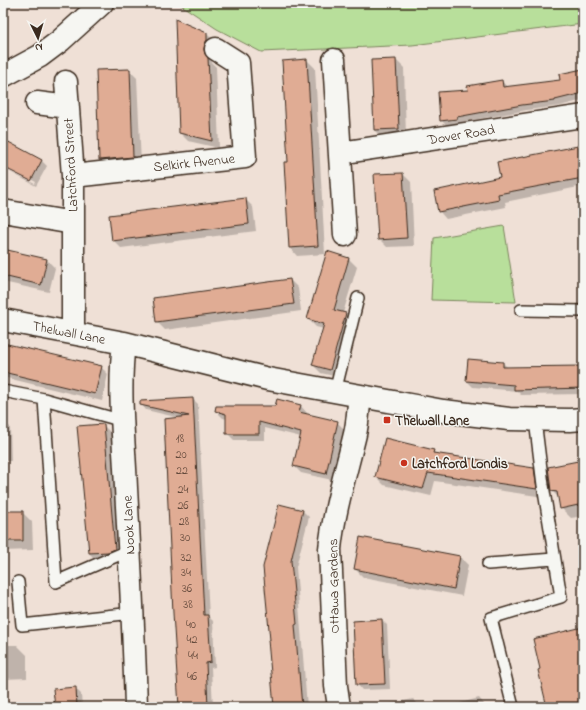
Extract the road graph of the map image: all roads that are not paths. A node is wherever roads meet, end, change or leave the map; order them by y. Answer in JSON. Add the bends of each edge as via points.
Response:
{"nodes":[{"id":1,"x":102,"y":3,"type":"edge"},
{"id":2,"x":216,"y":49,"type":"dead end"},
{"id":3,"x":334,"y":60,"type":"dead end"},
{"id":4,"x":3,"y":76,"type":"edge"},
{"id":5,"x":66,"y":82,"type":"dead end"},
{"id":6,"x":37,"y":103,"type":"dead end"},
{"id":7,"x":68,"y":107,"type":"junction"},
{"id":8,"x":583,"y":116,"type":"edge"},
{"id":9,"x":340,"y":153,"type":"junction"},
{"id":10,"x":73,"y":176,"type":"junction"},
{"id":11,"x":3,"y":211,"type":"edge"},
{"id":12,"x":73,"y":223,"type":"junction"},
{"id":13,"x":345,"y":235,"type":"dead end"},
{"id":14,"x":358,"y":298,"type":"dead end"},
{"id":15,"x":521,"y":310,"type":"dead end"},
{"id":16,"x":583,"y":311,"type":"edge"},
{"id":17,"x":3,"y":320,"type":"edge"},
{"id":18,"x":73,"y":333,"type":"junction"},
{"id":19,"x":124,"y":343,"type":"junction"},
{"id":20,"x":3,"y":391,"type":"edge"},
{"id":21,"x":336,"y":392,"type":"junction"},
{"id":22,"x":360,"y":396,"type":"junction"},
{"id":23,"x":44,"y":399,"type":"junction"},
{"id":24,"x":583,"y":419,"type":"edge"},
{"id":25,"x":535,"y":420,"type":"junction"},
{"id":26,"x":123,"y":421,"type":"junction"},
{"id":27,"x":130,"y":550,"type":"junction"},
{"id":28,"x":554,"y":559,"type":"junction"},
{"id":29,"x":488,"y":564,"type":"dead end"},
{"id":30,"x":18,"y":582,"type":"dead end"},
{"id":31,"x":133,"y":613,"type":"junction"},
{"id":32,"x":136,"y":707,"type":"edge"},
{"id":33,"x":339,"y":707,"type":"edge"},
{"id":34,"x":513,"y":707,"type":"edge"}],
"edges":[{"from":1,"to":4,"type":"street","via":[[55,45]]},
{"from":2,"to":10,"type":"street","name":"Selkirk Avenue","via":[[238,63],[245,157]]},
{"from":3,"to":9,"type":"street"},
{"from":5,"to":7,"type":"street","name":"Latchford Street"},
{"from":6,"to":7,"type":"street","name":"Latchford Street"},
{"from":7,"to":10,"type":"street","name":"Latchford Street"},
{"from":8,"to":9,"type":"street","name":"Dover Road"},
{"from":9,"to":13,"type":"street"},
{"from":10,"to":12,"type":"street","name":"Latchford Street"},
{"from":11,"to":12,"type":"street","name":"Latchford Street"},
{"from":12,"to":18,"type":"street","name":"Latchford Street"},
{"from":14,"to":21,"type":"lane"},
{"from":15,"to":16,"type":"lane"},
{"from":17,"to":18,"type":"street","name":"Thelwall Lane"},
{"from":18,"to":19,"type":"street","name":"Thelwall Lane"},
{"from":19,"to":21,"type":"street","name":"Thelwall Lane","via":[[268,379]]},
{"from":19,"to":26,"type":"street","name":"Nook Lane","via":[[121,365]]},
{"from":20,"to":23,"type":"lane"},
{"from":21,"to":22,"type":"street","name":"Thelwall Lane"},
{"from":22,"to":25,"type":"street","name":"Thelwall Lane","via":[[443,411]]},
{"from":22,"to":33,"type":"street","name":"Ottawa Gardens","via":[[356,432],[330,549]]},
{"from":23,"to":26,"type":"lane"},
{"from":23,"to":27,"type":"lane","via":[[56,582]]},
{"from":24,"to":25,"type":"street","name":"Thelwall Lane"},
{"from":25,"to":28,"type":"lane"},
{"from":26,"to":27,"type":"street","name":"Nook Lane"},
{"from":27,"to":31,"type":"street","name":"Nook Lane"},
{"from":28,"to":29,"type":"lane"},
{"from":28,"to":34,"type":"lane","via":[[560,597],[491,618]]},
{"from":30,"to":31,"type":"lane","via":[[22,625]]},
{"from":31,"to":32,"type":"street","name":"Nook Lane"}]}
